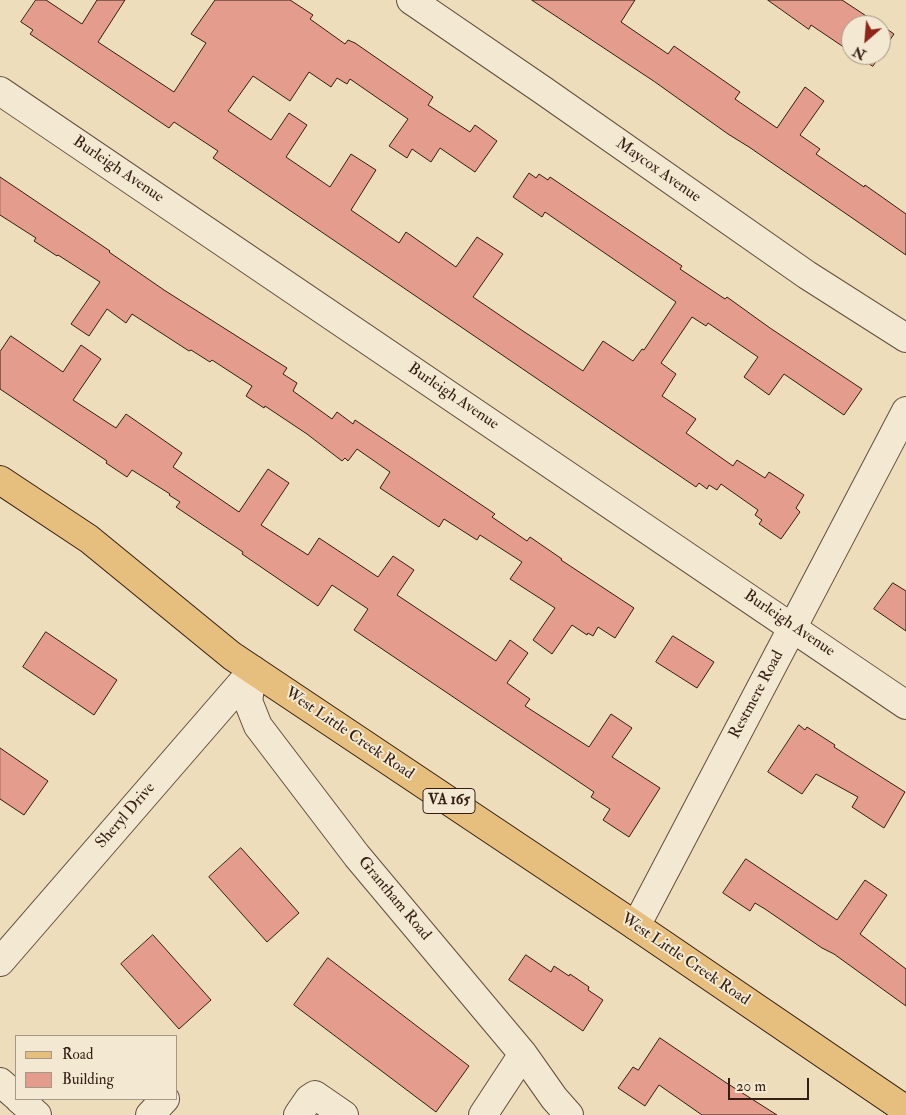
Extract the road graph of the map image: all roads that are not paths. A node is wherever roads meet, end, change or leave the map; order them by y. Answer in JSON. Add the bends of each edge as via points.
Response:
{"nodes":[{"id":1,"x":412,"y":0,"type":"edge"},
{"id":2,"x":0,"y":91,"type":"edge"},
{"id":3,"x":906,"y":338,"type":"edge"},
{"id":4,"x":906,"y":411,"type":"edge"},
{"id":5,"x":0,"y":480,"type":"edge"},
{"id":6,"x":793,"y":626,"type":"junction"},
{"id":7,"x":252,"y":670,"type":"junction"},
{"id":8,"x":906,"y":704,"type":"edge"},
{"id":9,"x":636,"y":926,"type":"junction"},
{"id":10,"x":0,"y":962,"type":"edge"},
{"id":11,"x":523,"y":1054,"type":"junction"},
{"id":12,"x":0,"y":1082,"type":"edge"},
{"id":13,"x":15,"y":1095,"type":"edge"},
{"id":14,"x":20,"y":1100,"type":"edge"},
{"id":15,"x":164,"y":1100,"type":"edge"},
{"id":16,"x":906,"y":1110,"type":"edge"},
{"id":17,"x":37,"y":1115,"type":"edge"},
{"id":18,"x":150,"y":1115,"type":"edge"},
{"id":19,"x":298,"y":1115,"type":"edge"},
{"id":20,"x":344,"y":1115,"type":"edge"},
{"id":21,"x":483,"y":1115,"type":"edge"},
{"id":22,"x":569,"y":1115,"type":"edge"}],
"edges":[{"from":1,"to":3,"type":"street","name":"Maycox Avenue","via":[[807,275]]},
{"from":2,"to":6,"type":"street","name":"Burleigh Avenue"},
{"from":4,"to":6,"type":"street","name":"Restmere Road"},
{"from":5,"to":7,"type":"main road","name":"West Little Creek Road","number":"VA 165","via":[[89,539]]},
{"from":6,"to":8,"type":"street","name":"Burleigh Avenue"},
{"from":6,"to":9,"type":"street","name":"Restmere Road"},
{"from":7,"to":9,"type":"main road","name":"West Little Creek Road","number":"VA 165"},
{"from":7,"to":10,"type":"street","name":"Sheryl Drive"},
{"from":7,"to":11,"type":"street","name":"Grantham Road","via":[[248,700],[258,726],[357,856]]},
{"from":9,"to":16,"type":"main road","name":"West Little Creek Road","number":"VA 165"},
{"from":11,"to":21,"type":"street"},
{"from":11,"to":22,"type":"street","name":"Grantham Road"},
{"from":12,"to":13,"type":"street"},
{"from":14,"to":17,"type":"street"},
{"from":15,"to":18,"type":"street"},
{"from":19,"to":20,"type":"street","via":[[314,1095]]}]}
